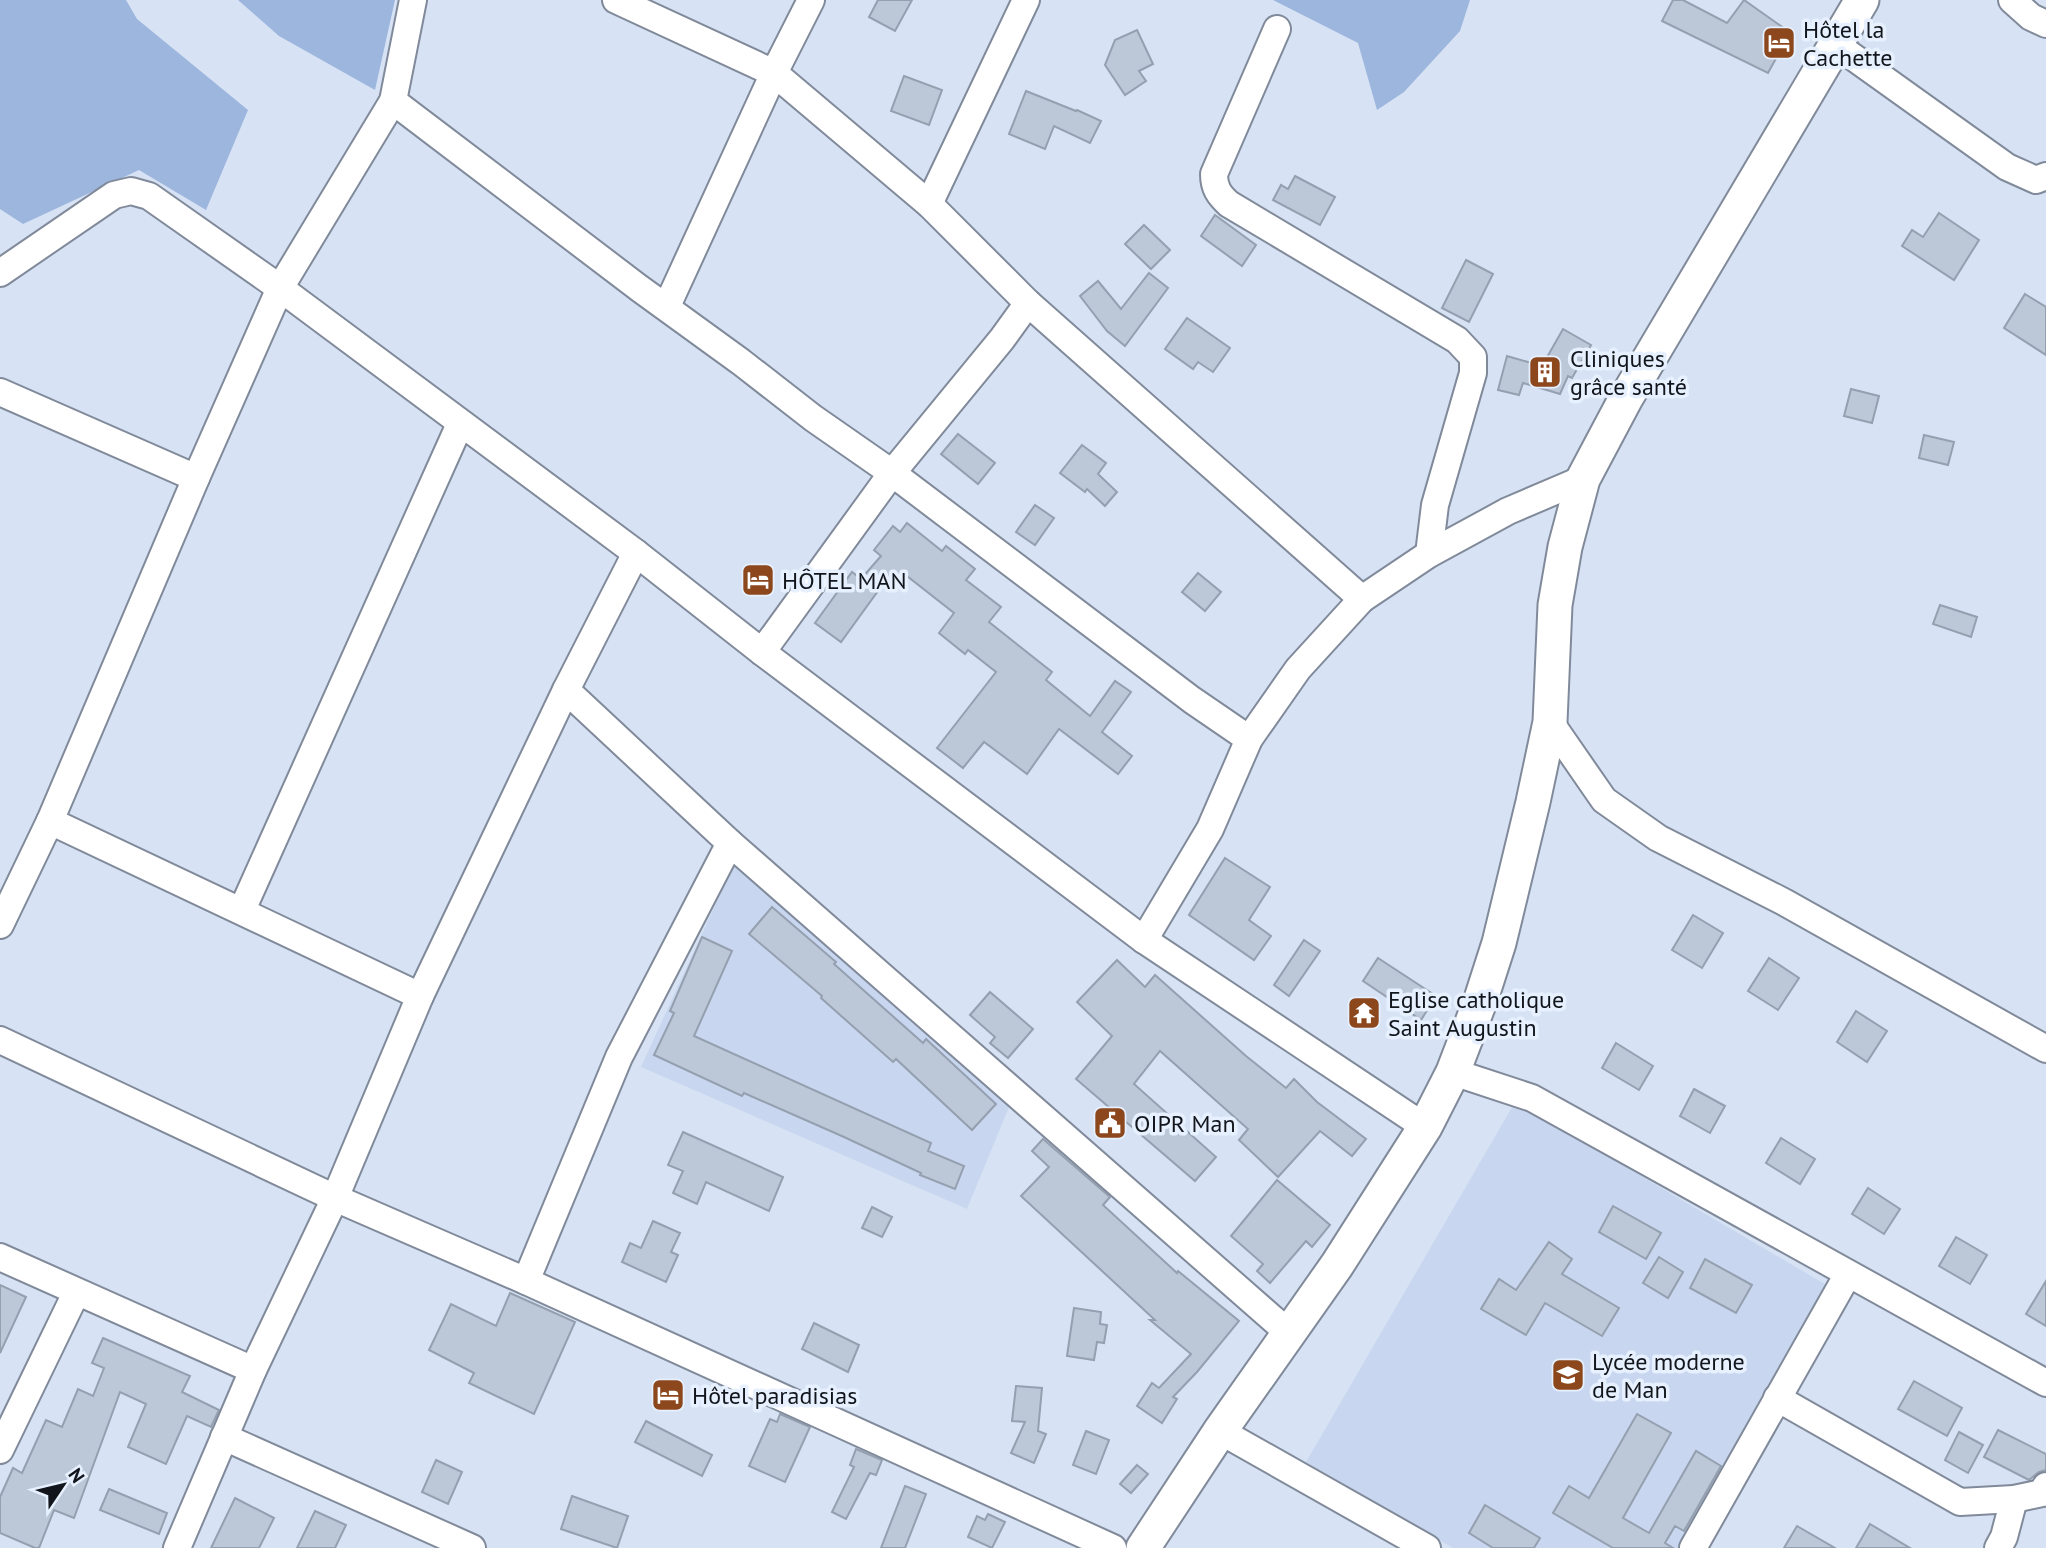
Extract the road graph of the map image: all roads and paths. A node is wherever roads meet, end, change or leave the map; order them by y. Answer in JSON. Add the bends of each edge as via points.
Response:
{"nodes":[{"id":1,"x":414,"y":0,"type":"edge"},
{"id":2,"x":615,"y":0,"type":"edge"},
{"id":3,"x":811,"y":0,"type":"edge"},
{"id":4,"x":1026,"y":0,"type":"edge"},
{"id":5,"x":1862,"y":0,"type":"edge"},
{"id":6,"x":2012,"y":0,"type":"edge"},
{"id":7,"x":2046,"y":24,"type":"edge"},
{"id":8,"x":1277,"y":29,"type":"dead end"},
{"id":9,"x":1835,"y":44,"type":"junction"},
{"id":10,"x":774,"y":73,"type":"junction"},
{"id":11,"x":393,"y":101,"type":"junction"},
{"id":12,"x":2046,"y":176,"type":"edge"},
{"id":13,"x":929,"y":204,"type":"junction"},
{"id":14,"x":0,"y":253,"type":"edge"},
{"id":15,"x":27,"y":255,"type":"junction"},
{"id":16,"x":0,"y":273,"type":"edge"},
{"id":17,"x":280,"y":288,"type":"junction"},
{"id":18,"x":1028,"y":303,"type":"junction"},
{"id":19,"x":667,"y":306,"type":"junction"},
{"id":20,"x":0,"y":391,"type":"edge"},
{"id":21,"x":460,"y":424,"type":"junction"},
{"id":22,"x":892,"y":473,"type":"junction"},
{"id":23,"x":196,"y":478,"type":"junction"},
{"id":24,"x":1583,"y":479,"type":"junction"},
{"id":25,"x":636,"y":553,"type":"junction"},
{"id":26,"x":1429,"y":554,"type":"junction"},
{"id":27,"x":1362,"y":599,"type":"junction"},
{"id":28,"x":762,"y":652,"type":"junction"},
{"id":29,"x":566,"y":690,"type":"junction"},
{"id":30,"x":1550,"y":722,"type":"junction"},
{"id":31,"x":1249,"y":739,"type":"junction"},
{"id":32,"x":50,"y":821,"type":"junction"},
{"id":33,"x":730,"y":844,"type":"junction"},
{"id":34,"x":242,"y":910,"type":"junction"},
{"id":35,"x":0,"y":925,"type":"edge"},
{"id":36,"x":1144,"y":940,"type":"junction"},
{"id":37,"x":420,"y":996,"type":"junction"},
{"id":38,"x":0,"y":1040,"type":"edge"},
{"id":39,"x":2046,"y":1049,"type":"edge"},
{"id":40,"x":1453,"y":1072,"type":"junction"},
{"id":41,"x":1424,"y":1127,"type":"junction"},
{"id":42,"x":335,"y":1198,"type":"junction"},
{"id":43,"x":0,"y":1257,"type":"edge"},
{"id":44,"x":1848,"y":1274,"type":"junction"},
{"id":45,"x":526,"y":1281,"type":"junction"},
{"id":46,"x":76,"y":1293,"type":"junction"},
{"id":47,"x":1290,"y":1334,"type":"junction"},
{"id":48,"x":253,"y":1370,"type":"junction"},
{"id":49,"x":2046,"y":1383,"type":"edge"},
{"id":50,"x":1777,"y":1398,"type":"junction"},
{"id":51,"x":1220,"y":1431,"type":"junction"},
{"id":52,"x":224,"y":1437,"type":"junction"},
{"id":53,"x":0,"y":1450,"type":"edge"},
{"id":54,"x":2046,"y":1486,"type":"edge"},
{"id":55,"x":2014,"y":1499,"type":"junction"},
{"id":56,"x":177,"y":1548,"type":"edge"},
{"id":57,"x":472,"y":1548,"type":"edge"},
{"id":58,"x":1113,"y":1548,"type":"edge"},
{"id":59,"x":1143,"y":1548,"type":"edge"},
{"id":60,"x":1427,"y":1548,"type":"edge"},
{"id":61,"x":1693,"y":1548,"type":"edge"},
{"id":62,"x":1998,"y":1548,"type":"edge"}],
"edges":[{"from":1,"to":11,"type":"street"},
{"from":2,"to":10,"type":"street"},
{"from":3,"to":10,"type":"street"},
{"from":4,"to":13,"type":"street"},
{"from":5,"to":9,"type":"main road"},
{"from":6,"to":7,"type":"street"},
{"from":8,"to":26,"type":"street","via":[[1214,183],[1229,204],[1457,340],[1473,357],[1473,373],[1435,505]]},
{"from":9,"to":12,"type":"street","via":[[2007,167],[2036,180]]},
{"from":9,"to":24,"type":"main road","via":[[1626,397]]},
{"from":10,"to":13,"type":"street"},
{"from":10,"to":19,"type":"street"},
{"from":11,"to":17,"type":"street"},
{"from":11,"to":19,"type":"street"},
{"from":13,"to":18,"type":"street"},
{"from":14,"to":15,"type":"street"},
{"from":15,"to":16,"type":"street"},
{"from":15,"to":17,"type":"street","via":[[114,195],[131,191],[149,197]]},
{"from":17,"to":21,"type":"street"},
{"from":17,"to":23,"type":"street"},
{"from":18,"to":22,"type":"street"},
{"from":18,"to":27,"type":"street"},
{"from":19,"to":22,"type":"street"},
{"from":20,"to":23,"type":"street"},
{"from":21,"to":25,"type":"street"},
{"from":21,"to":34,"type":"street"},
{"from":22,"to":28,"type":"street"},
{"from":22,"to":31,"type":"street"},
{"from":23,"to":32,"type":"street"},
{"from":24,"to":26,"type":"street","via":[[1508,511]]},
{"from":24,"to":30,"type":"main road","via":[[1555,605]]},
{"from":25,"to":28,"type":"street"},
{"from":25,"to":29,"type":"street"},
{"from":26,"to":27,"type":"street"},
{"from":27,"to":31,"type":"street","via":[[1298,669]]},
{"from":28,"to":36,"type":"street"},
{"from":29,"to":33,"type":"street"},
{"from":29,"to":37,"type":"street"},
{"from":30,"to":39,"type":"street","via":[[1604,800],[1658,838],[1784,902]]},
{"from":30,"to":40,"type":"main road","via":[[1499,943]]},
{"from":31,"to":36,"type":"street","via":[[1210,829]]},
{"from":32,"to":34,"type":"street"},
{"from":32,"to":35,"type":"street"},
{"from":33,"to":45,"type":"street","via":[[619,1057]]},
{"from":33,"to":47,"type":"street"},
{"from":34,"to":37,"type":"street"},
{"from":36,"to":41,"type":"street"},
{"from":37,"to":42,"type":"street"},
{"from":38,"to":42,"type":"street"},
{"from":40,"to":41,"type":"main road"},
{"from":40,"to":44,"type":"street","via":[[1532,1098]]},
{"from":41,"to":47,"type":"main road"},
{"from":42,"to":45,"type":"street"},
{"from":42,"to":48,"type":"street"},
{"from":43,"to":46,"type":"street"},
{"from":44,"to":49,"type":"street"},
{"from":44,"to":50,"type":"street"},
{"from":45,"to":58,"type":"street"},
{"from":46,"to":48,"type":"street"},
{"from":46,"to":53,"type":"street"},
{"from":47,"to":51,"type":"main road"},
{"from":48,"to":52,"type":"street"},
{"from":50,"to":55,"type":"street","via":[[1960,1502]]},
{"from":50,"to":61,"type":"street"},
{"from":51,"to":59,"type":"main road"},
{"from":51,"to":60,"type":"street"},
{"from":52,"to":56,"type":"street"},
{"from":52,"to":57,"type":"street"},
{"from":54,"to":55,"type":"street","via":[[2042,1493]]},
{"from":55,"to":62,"type":"street"}]}
